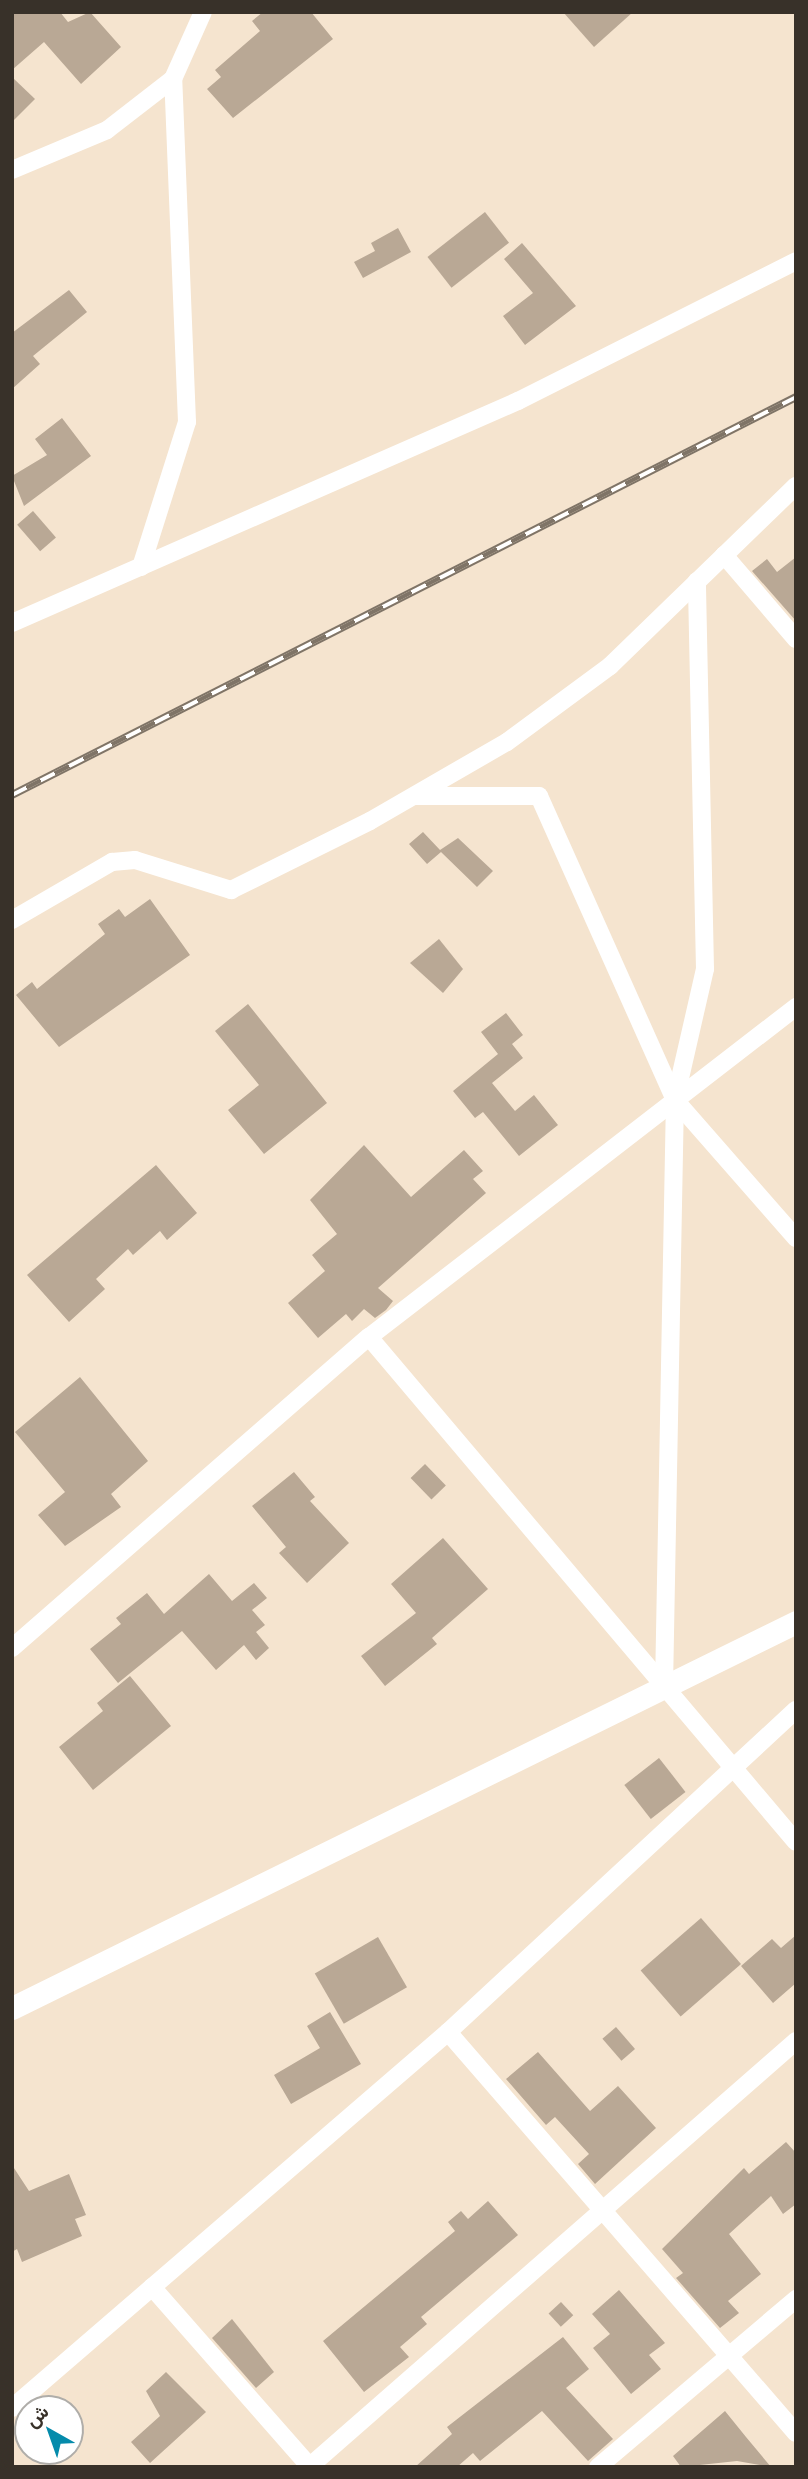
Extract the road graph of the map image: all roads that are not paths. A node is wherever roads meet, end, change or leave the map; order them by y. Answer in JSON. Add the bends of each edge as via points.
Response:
{"nodes":[{"id":1,"x":203,"y":12,"type":"edge"},
{"id":2,"x":173,"y":79,"type":"junction"},
{"id":3,"x":12,"y":170,"type":"edge"},
{"id":4,"x":796,"y":261,"type":"edge"},
{"id":5,"x":796,"y":486,"type":"edge"},
{"id":6,"x":724,"y":555,"type":"junction"},
{"id":7,"x":141,"y":567,"type":"junction"},
{"id":8,"x":697,"y":581,"type":"junction"},
{"id":9,"x":12,"y":623,"type":"edge"},
{"id":10,"x":796,"y":639,"type":"edge"},
{"id":11,"x":412,"y":796,"type":"junction"},
{"id":12,"x":12,"y":920,"type":"edge"},
{"id":13,"x":796,"y":1007,"type":"edge"},
{"id":14,"x":676,"y":1100,"type":"junction"},
{"id":15,"x":796,"y":1238,"type":"edge"},
{"id":16,"x":369,"y":1337,"type":"junction"},
{"id":17,"x":796,"y":1622,"type":"edge"},
{"id":18,"x":12,"y":1648,"type":"edge"},
{"id":19,"x":664,"y":1687,"type":"junction"},
{"id":20,"x":796,"y":1710,"type":"edge"},
{"id":21,"x":730,"y":1765,"type":"junction"},
{"id":22,"x":796,"y":1842,"type":"edge"},
{"id":23,"x":12,"y":2008,"type":"edge"},
{"id":24,"x":448,"y":2032,"type":"junction"},
{"id":25,"x":796,"y":2041,"type":"edge"},
{"id":26,"x":603,"y":2207,"type":"junction"},
{"id":27,"x":152,"y":2287,"type":"junction"},
{"id":28,"x":796,"y":2299,"type":"edge"},
{"id":29,"x":730,"y":2356,"type":"junction"},
{"id":30,"x":12,"y":2408,"type":"edge"},
{"id":31,"x":796,"y":2433,"type":"edge"},
{"id":32,"x":309,"y":2467,"type":"edge"},
{"id":33,"x":598,"y":2467,"type":"edge"}],
"edges":[{"from":1,"to":2,"type":"street"},
{"from":2,"to":3,"type":"street","via":[[107,131]]},
{"from":2,"to":7,"type":"street","via":[[190,384],[187,422]]},
{"from":4,"to":7,"type":"street","via":[[518,401]]},
{"from":5,"to":6,"type":"street"},
{"from":6,"to":8,"type":"street"},
{"from":6,"to":10,"type":"street"},
{"from":7,"to":9,"type":"street"},
{"from":8,"to":11,"type":"street","via":[[610,666],[556,708]]},
{"from":8,"to":14,"type":"street","via":[[705,969]]},
{"from":11,"to":12,"type":"street","via":[[240,888],[212,888],[135,860],[112,863]]},
{"from":11,"to":14,"type":"street","via":[[539,796]]},
{"from":13,"to":14,"type":"street"},
{"from":14,"to":15,"type":"street"},
{"from":14,"to":16,"type":"street"},
{"from":14,"to":19,"type":"street"},
{"from":16,"to":18,"type":"street"},
{"from":16,"to":19,"type":"street"},
{"from":17,"to":19,"type":"street"},
{"from":19,"to":21,"type":"street"},
{"from":19,"to":23,"type":"street"},
{"from":20,"to":21,"type":"street"},
{"from":21,"to":22,"type":"street"},
{"from":21,"to":24,"type":"street"},
{"from":24,"to":26,"type":"street"},
{"from":24,"to":27,"type":"street"},
{"from":25,"to":26,"type":"street"},
{"from":26,"to":29,"type":"street"},
{"from":26,"to":32,"type":"street"},
{"from":27,"to":30,"type":"street"},
{"from":27,"to":32,"type":"street"},
{"from":28,"to":29,"type":"street"},
{"from":29,"to":31,"type":"street"},
{"from":29,"to":33,"type":"street"}]}
